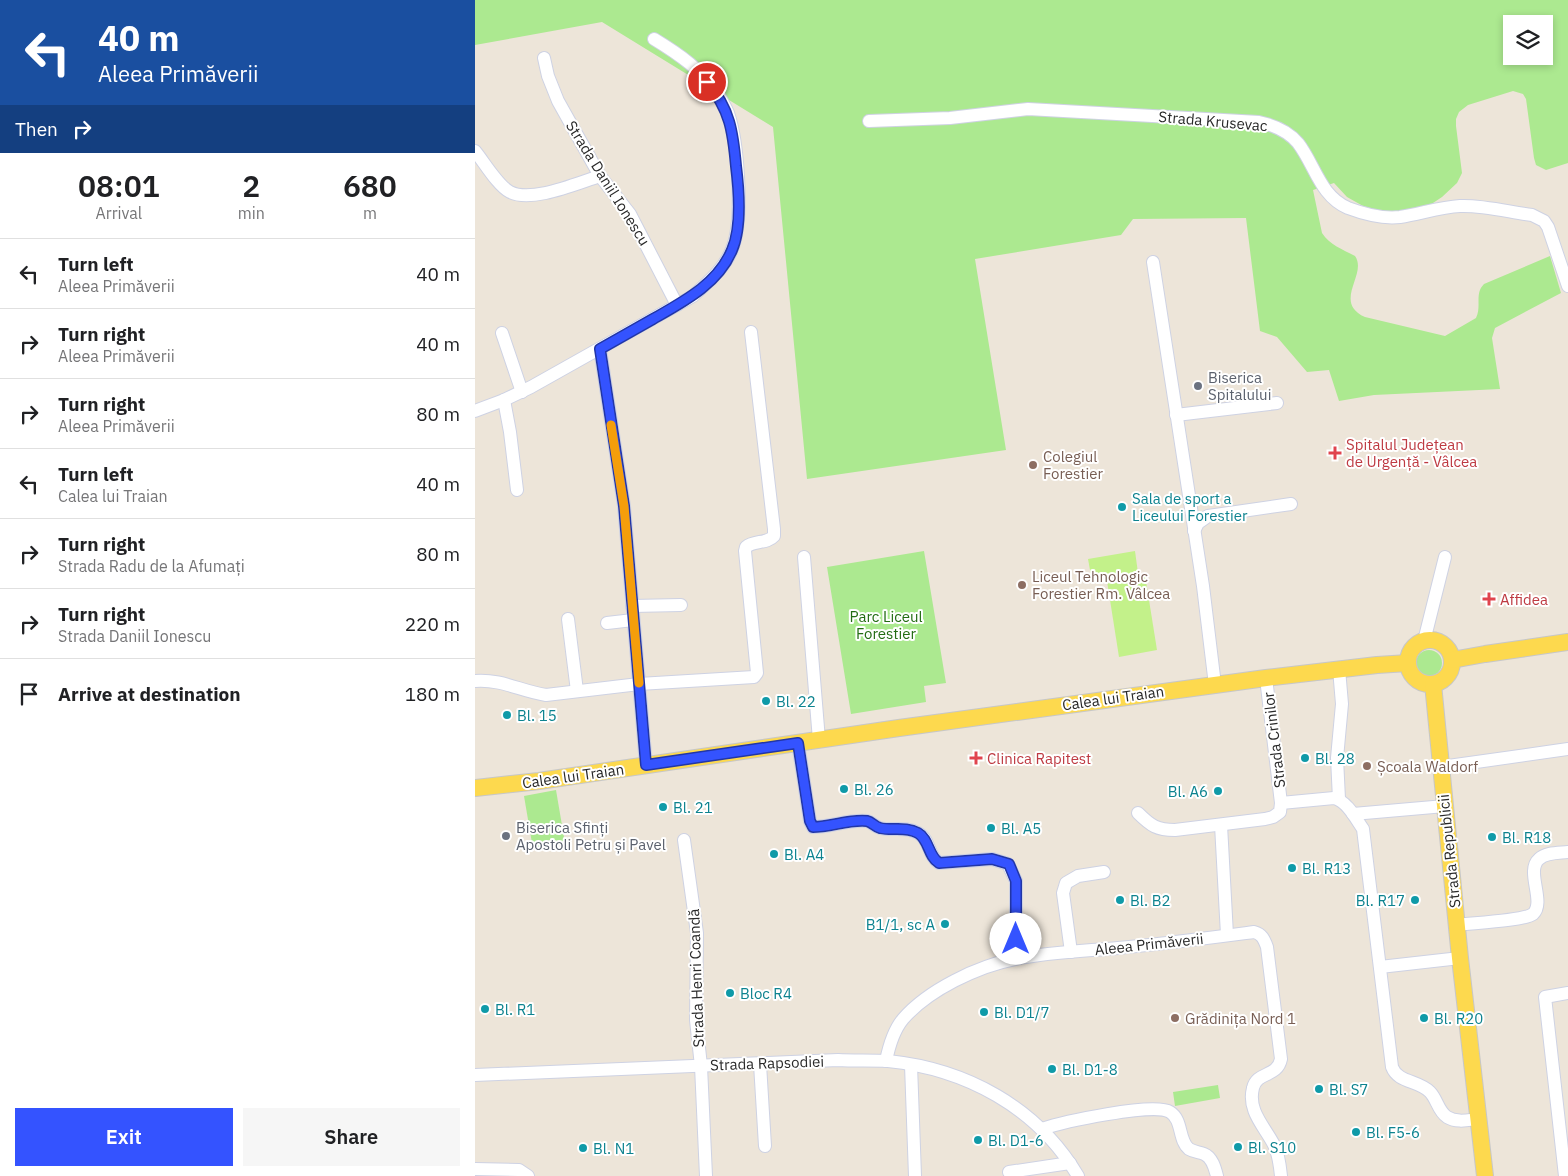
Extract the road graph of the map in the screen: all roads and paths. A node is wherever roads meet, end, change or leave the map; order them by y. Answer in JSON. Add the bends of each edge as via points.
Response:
{"nodes":[{"id":1,"x":653,"y":39,"type":"dead end"},
{"id":2,"x":544,"y":58,"type":"dead end"},
{"id":3,"x":869,"y":121,"type":"dead end"},
{"id":4,"x":475,"y":151,"type":"edge"},
{"id":5,"x":600,"y":176,"type":"junction"},
{"id":6,"x":1153,"y":262,"type":"dead end"},
{"id":7,"x":1568,"y":286,"type":"edge"},
{"id":8,"x":677,"y":305,"type":"junction"},
{"id":9,"x":751,"y":332,"type":"dead end"},
{"id":10,"x":502,"y":333,"type":"dead end"},
{"id":11,"x":600,"y":349,"type":"junction"},
{"id":12,"x":522,"y":392,"type":"junction"},
{"id":13,"x":504,"y":400,"type":"junction"},
{"id":14,"x":1277,"y":402,"type":"dead end"},
{"id":15,"x":475,"y":411,"type":"edge"},
{"id":16,"x":1176,"y":416,"type":"junction"},
{"id":17,"x":517,"y":490,"type":"dead end"},
{"id":18,"x":1291,"y":504,"type":"dead end"},
{"id":19,"x":1194,"y":531,"type":"junction"},
{"id":20,"x":805,"y":557,"type":"dead end"},
{"id":21,"x":1445,"y":557,"type":"dead end"},
{"id":22,"x":681,"y":605,"type":"dead end"},
{"id":23,"x":632,"y":606,"type":"junction"},
{"id":24,"x":569,"y":619,"type":"dead end"},
{"id":25,"x":633,"y":620,"type":"junction"},
{"id":26,"x":607,"y":623,"type":"dead end"},
{"id":27,"x":1424,"y":641,"type":"junction"},
{"id":28,"x":1568,"y":642,"type":"edge"},
{"id":29,"x":1452,"y":660,"type":"junction"},
{"id":30,"x":1408,"y":664,"type":"junction"},
{"id":31,"x":1339,"y":669,"type":"junction"},
{"id":32,"x":1266,"y":678,"type":"junction"},
{"id":33,"x":475,"y":681,"type":"edge"},
{"id":34,"x":639,"y":684,"type":"junction"},
{"id":35,"x":1433,"y":684,"type":"junction"},
{"id":36,"x":1215,"y":685,"type":"junction"},
{"id":37,"x":577,"y":692,"type":"junction"},
{"id":38,"x":819,"y":740,"type":"junction"},
{"id":39,"x":798,"y":743,"type":"junction"},
{"id":40,"x":1568,"y":749,"type":"edge"},
{"id":41,"x":646,"y":765,"type":"junction"},
{"id":42,"x":1441,"y":767,"type":"junction"},
{"id":43,"x":475,"y":788,"type":"edge"},
{"id":44,"x":1339,"y":799,"type":"junction"},
{"id":45,"x":1281,"y":803,"type":"junction"},
{"id":46,"x":1445,"y":806,"type":"junction"},
{"id":47,"x":1138,"y":813,"type":"dead end"},
{"id":48,"x":1353,"y":814,"type":"junction"},
{"id":49,"x":1221,"y":825,"type":"junction"},
{"id":50,"x":684,"y":840,"type":"dead end"},
{"id":51,"x":1568,"y":852,"type":"edge"},
{"id":52,"x":1104,"y":872,"type":"dead end"},
{"id":53,"x":1457,"y":925,"type":"junction"},
{"id":54,"x":1227,"y":935,"type":"junction"},
{"id":55,"x":1071,"y":952,"type":"junction"},
{"id":56,"x":1016,"y":958,"type":"junction"},
{"id":57,"x":1460,"y":958,"type":"junction"},
{"id":58,"x":1380,"y":967,"type":"junction"},
{"id":59,"x":1568,"y":993,"type":"edge"},
{"id":60,"x":886,"y":1061,"type":"junction"},
{"id":61,"x":760,"y":1064,"type":"junction"},
{"id":62,"x":911,"y":1064,"type":"junction"},
{"id":63,"x":701,"y":1066,"type":"junction"},
{"id":64,"x":475,"y":1075,"type":"edge"},
{"id":65,"x":1478,"y":1119,"type":"junction"},
{"id":66,"x":1042,"y":1129,"type":"junction"},
{"id":67,"x":765,"y":1146,"type":"dead end"},
{"id":68,"x":1070,"y":1163,"type":"junction"},
{"id":69,"x":475,"y":1169,"type":"edge"},
{"id":70,"x":1009,"y":1172,"type":"dead end"},
{"id":71,"x":528,"y":1176,"type":"edge"},
{"id":72,"x":706,"y":1176,"type":"edge"},
{"id":73,"x":915,"y":1176,"type":"edge"},
{"id":74,"x":1078,"y":1176,"type":"edge"},
{"id":75,"x":1217,"y":1176,"type":"edge"},
{"id":76,"x":1281,"y":1176,"type":"edge"},
{"id":77,"x":1485,"y":1176,"type":"edge"},
{"id":78,"x":1565,"y":1176,"type":"edge"}],
"edges":[{"from":1,"to":8,"type":"street","via":[[687,61],[718,94],[727,113],[734,142],[738,181],[737,232],[732,250],[712,279]]},
{"from":2,"to":5,"type":"street","name":"Strada Daniil Ionescu","via":[[558,101]]},
{"from":3,"to":7,"type":"street","name":"Strada Krusevac","via":[[950,118],[1028,109],[1273,125],[1297,142],[1320,183],[1347,208],[1389,218],[1462,206],[1538,217],[1548,227]]},
{"from":4,"to":5,"type":"street","via":[[502,185],[519,194],[537,194]]},
{"from":5,"to":8,"type":"street","name":"Strada Daniil Ionescu","via":[[630,214]]},
{"from":6,"to":16,"type":"street"},
{"from":8,"to":11,"type":"street"},
{"from":9,"to":34,"type":"street","via":[[775,529],[771,539],[750,543],[745,551],[757,673],[753,677]]},
{"from":10,"to":12,"type":"street"},
{"from":11,"to":12,"type":"street"},
{"from":11,"to":23,"type":"street","via":[[624,506]]},
{"from":12,"to":13,"type":"street"},
{"from":13,"to":15,"type":"street"},
{"from":13,"to":17,"type":"street"},
{"from":14,"to":16,"type":"street"},
{"from":16,"to":19,"type":"street"},
{"from":18,"to":19,"type":"street","via":[[1208,516],[1197,523]]},
{"from":19,"to":36,"type":"street"},
{"from":20,"to":38,"type":"street"},
{"from":21,"to":27,"type":"street"},
{"from":22,"to":23,"type":"street"},
{"from":23,"to":25,"type":"street"},
{"from":24,"to":37,"type":"street"},
{"from":25,"to":26,"type":"street"},
{"from":25,"to":34,"type":"street"},
{"from":27,"to":29,"type":"main road","via":[[1442,644]]},
{"from":27,"to":30,"type":"main road","via":[[1413,648]]},
{"from":28,"to":29,"type":"main road"},
{"from":29,"to":35,"type":"main road","via":[[1447,676]]},
{"from":30,"to":31,"type":"main road","name":"Calea lui Traian"},
{"from":30,"to":35,"type":"main road","via":[[1413,677],[1419,682]]},
{"from":31,"to":32,"type":"main road","name":"Calea lui Traian"},
{"from":31,"to":44,"type":"street","via":[[1342,704],[1337,758]]},
{"from":32,"to":36,"type":"main road","name":"Calea lui Traian"},
{"from":32,"to":45,"type":"street","name":"Strada Crinilor"},
{"from":33,"to":37,"type":"street","via":[[494,681],[535,694]]},
{"from":34,"to":37,"type":"street"},
{"from":34,"to":41,"type":"street"},
{"from":35,"to":42,"type":"main road","name":"Strada Republicii"},
{"from":36,"to":38,"type":"main road","name":"Calea lui Traian"},
{"from":38,"to":39,"type":"main road","name":"Calea lui Traian"},
{"from":39,"to":41,"type":"main road","name":"Calea lui Traian"},
{"from":39,"to":56,"type":"street","via":[[813,827],[870,821],[879,828],[907,829],[919,834],[929,846],[933,860],[939,863],[992,859],[1009,864],[1016,881]]},
{"from":40,"to":42,"type":"street"},
{"from":41,"to":43,"type":"main road","name":"Calea lui Traian"},
{"from":42,"to":46,"type":"main road","name":"Strada Republicii"},
{"from":44,"to":45,"type":"street","name":"Strada Crinilor"},
{"from":44,"to":48,"type":"street"},
{"from":45,"to":49,"type":"street","name":"Strada Crinilor","via":[[1280,812],[1273,817]]},
{"from":46,"to":48,"type":"street"},
{"from":46,"to":53,"type":"main road","name":"Strada Republicii"},
{"from":47,"to":49,"type":"street","name":"Strada Crinilor","via":[[1150,825],[1162,830]]},
{"from":48,"to":58,"type":"street","via":[[1363,830]]},
{"from":49,"to":54,"type":"street"},
{"from":50,"to":63,"type":"street","name":"Strada Henri Coandă","via":[[697,933],[696,1020]]},
{"from":51,"to":53,"type":"street","via":[[1547,854],[1535,863],[1537,900],[1533,913],[1518,918]]},
{"from":52,"to":55,"type":"street","via":[[1078,876],[1066,883],[1063,893]]},
{"from":53,"to":57,"type":"main road","name":"Strada Republicii"},
{"from":54,"to":55,"type":"street","name":"Aleea Primăverii"},
{"from":54,"to":76,"type":"street","name":"Aleea Primăverii","via":[[1260,934],[1267,947],[1281,1053],[1279,1065],[1274,1072],[1257,1080],[1252,1094],[1256,1116],[1279,1159]]},
{"from":55,"to":56,"type":"street","name":"Aleea Primăverii"},
{"from":56,"to":60,"type":"street","name":"Aleea Primăverii","via":[[990,965],[925,1000],[903,1020],[891,1040]]},
{"from":57,"to":58,"type":"street"},
{"from":57,"to":65,"type":"main road","name":"Strada Republicii"},
{"from":58,"to":65,"type":"street","via":[[1394,1073],[1430,1092],[1448,1117],[1464,1121]]},
{"from":59,"to":78,"type":"street","via":[[1545,997]]},
{"from":60,"to":61,"type":"street","name":"Strada Rapsodiei"},
{"from":60,"to":62,"type":"street","name":"Strada Rapsodiei"},
{"from":61,"to":63,"type":"street","name":"Strada Rapsodiei"},
{"from":61,"to":67,"type":"street"},
{"from":62,"to":66,"type":"street","name":"Strada Rapsodiei","via":[[981,1086],[1014,1106]]},
{"from":62,"to":73,"type":"street"},
{"from":63,"to":64,"type":"street","name":"Strada Rapsodiei"},
{"from":63,"to":72,"type":"street","name":"Strada Henri Coandă"},
{"from":65,"to":77,"type":"main road","name":"Strada Republicii"},
{"from":66,"to":68,"type":"street","name":"Strada Rapsodiei"},
{"from":66,"to":75,"type":"street","via":[[1110,1114],[1157,1109],[1167,1111],[1176,1118],[1188,1149],[1209,1157]]},
{"from":68,"to":70,"type":"street"},
{"from":68,"to":74,"type":"street","name":"Strada Rapsodiei"},
{"from":69,"to":71,"type":"street","via":[[519,1170]]}]}
